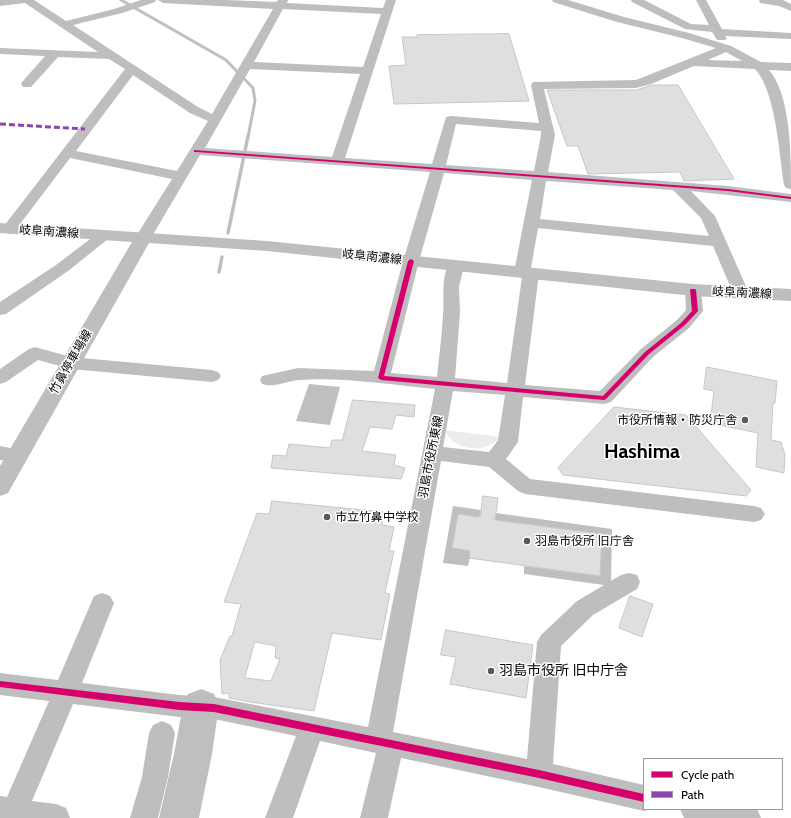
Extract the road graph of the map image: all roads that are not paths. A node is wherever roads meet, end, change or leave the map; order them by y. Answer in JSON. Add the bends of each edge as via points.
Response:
{"nodes":[{"id":1,"x":26,"y":0,"type":"edge"},
{"id":2,"x":163,"y":0,"type":"edge"},
{"id":3,"x":557,"y":0,"type":"edge"},
{"id":4,"x":636,"y":0,"type":"edge"},
{"id":5,"x":701,"y":0,"type":"edge"},
{"id":6,"x":764,"y":1,"type":"edge"},
{"id":7,"x":147,"y":2,"type":"edge"},
{"id":8,"x":0,"y":3,"type":"edge"},
{"id":9,"x":282,"y":3,"type":"edge"},
{"id":10,"x":390,"y":6,"type":"edge"},
{"id":11,"x":791,"y":8,"type":"edge"},
{"id":12,"x":66,"y":24,"type":"junction"},
{"id":13,"x":717,"y":31,"type":"junction"},
{"id":14,"x":791,"y":36,"type":"edge"},
{"id":15,"x":727,"y":48,"type":"junction"},
{"id":16,"x":0,"y":51,"type":"edge"},
{"id":17,"x":54,"y":54,"type":"junction"},
{"id":18,"x":111,"y":56,"type":"junction"},
{"id":19,"x":690,"y":63,"type":"junction"},
{"id":20,"x":246,"y":65,"type":"junction"},
{"id":21,"x":759,"y":66,"type":"junction"},
{"id":22,"x":791,"y":67,"type":"edge"},
{"id":23,"x":131,"y":69,"type":"junction"},
{"id":24,"x":368,"y":71,"type":"junction"},
{"id":25,"x":27,"y":84,"type":"dead end"},
{"id":26,"x":785,"y":117,"type":"edge"},
{"id":27,"x":214,"y":120,"type":"junction"},
{"id":28,"x":547,"y":128,"type":"junction"},
{"id":29,"x":196,"y":151,"type":"junction"},
{"id":30,"x":67,"y":153,"type":"junction"},
{"id":31,"x":337,"y":161,"type":"junction"},
{"id":32,"x":438,"y":169,"type":"junction"},
{"id":33,"x":180,"y":176,"type":"junction"},
{"id":34,"x":541,"y":176,"type":"junction"},
{"id":35,"x":677,"y":186,"type":"junction"},
{"id":36,"x":791,"y":186,"type":"edge"},
{"id":37,"x":791,"y":198,"type":"edge"},
{"id":38,"x":532,"y":223,"type":"junction"},
{"id":39,"x":5,"y":229,"type":"edge"},
{"id":40,"x":103,"y":236,"type":"junction"},
{"id":41,"x":143,"y":238,"type":"junction"},
{"id":42,"x":719,"y":242,"type":"junction"},
{"id":43,"x":411,"y":261,"type":"junction"},
{"id":44,"x":456,"y":266,"type":"junction"},
{"id":45,"x":526,"y":273,"type":"junction"},
{"id":46,"x":693,"y":290,"type":"junction"},
{"id":47,"x":741,"y":293,"type":"junction"},
{"id":48,"x":791,"y":295,"type":"edge"},
{"id":49,"x":0,"y":310,"type":"edge"},
{"id":50,"x":71,"y":363,"type":"junction"},
{"id":51,"x":212,"y":376,"type":"dead end"},
{"id":52,"x":0,"y":378,"type":"edge"},
{"id":53,"x":381,"y":378,"type":"junction"},
{"id":54,"x":269,"y":380,"type":"dead end"},
{"id":55,"x":445,"y":384,"type":"junction"},
{"id":56,"x":516,"y":391,"type":"junction"},
{"id":57,"x":432,"y":452,"type":"junction"},
{"id":58,"x":9,"y":454,"type":"edge"},
{"id":59,"x":494,"y":460,"type":"junction"},
{"id":60,"x":0,"y":487,"type":"edge"},
{"id":61,"x":754,"y":514,"type":"dead end"},
{"id":62,"x":629,"y":582,"type":"dead end"},
{"id":63,"x":102,"y":603,"type":"dead end"},
{"id":64,"x":0,"y":684,"type":"edge"},
{"id":65,"x":66,"y":692,"type":"junction"},
{"id":66,"x":312,"y":728,"type":"junction"},
{"id":67,"x":162,"y":733,"type":"dead end"},
{"id":68,"x":385,"y":742,"type":"junction"},
{"id":69,"x":539,"y":774,"type":"junction"},
{"id":70,"x":643,"y":798,"type":"edge"},
{"id":71,"x":698,"y":810,"type":"edge"},
{"id":72,"x":9,"y":813,"type":"edge"},
{"id":73,"x":56,"y":818,"type":"edge"},
{"id":74,"x":144,"y":818,"type":"edge"},
{"id":75,"x":279,"y":818,"type":"edge"},
{"id":76,"x":374,"y":818,"type":"edge"},
{"id":77,"x":747,"y":818,"type":"edge"}],
"edges":[{"from":1,"to":8,"type":"street"},
{"from":1,"to":12,"type":"street"},
{"from":2,"to":9,"type":"street"},
{"from":3,"to":15,"type":"street"},
{"from":4,"to":13,"type":"street","via":[[689,27]]},
{"from":5,"to":13,"type":"street"},
{"from":6,"to":11,"type":"street","via":[[782,3]]},
{"from":7,"to":12,"type":"street"},
{"from":9,"to":10,"type":"street"},
{"from":9,"to":20,"type":"street"},
{"from":10,"to":24,"type":"street"},
{"from":12,"to":18,"type":"street"},
{"from":13,"to":14,"type":"street"},
{"from":13,"to":15,"type":"street"},
{"from":15,"to":19,"type":"street"},
{"from":15,"to":21,"type":"street"},
{"from":16,"to":17,"type":"street"},
{"from":17,"to":18,"type":"street"},
{"from":17,"to":25,"type":"street"},
{"from":18,"to":23,"type":"street"},
{"from":19,"to":21,"type":"street"},
{"from":19,"to":28,"type":"street","via":[[636,84],[537,85]]},
{"from":20,"to":24,"type":"street"},
{"from":20,"to":27,"type":"street"},
{"from":21,"to":22,"type":"street"},
{"from":21,"to":26,"type":"street","via":[[767,75]]},
{"from":23,"to":27,"type":"street"},
{"from":23,"to":30,"type":"street"},
{"from":24,"to":31,"type":"street"},
{"from":26,"to":36,"type":"street"},
{"from":27,"to":29,"type":"street"},
{"from":28,"to":32,"type":"street","via":[[451,120]]},
{"from":28,"to":34,"type":"street"},
{"from":29,"to":31,"type":"street"},
{"from":29,"to":33,"type":"street"},
{"from":30,"to":33,"type":"street"},
{"from":30,"to":39,"type":"street"},
{"from":31,"to":32,"type":"street"},
{"from":32,"to":34,"type":"street"},
{"from":32,"to":43,"type":"street"},
{"from":33,"to":41,"type":"street"},
{"from":34,"to":35,"type":"street"},
{"from":34,"to":38,"type":"street"},
{"from":35,"to":37,"type":"street"},
{"from":35,"to":42,"type":"street","via":[[708,216]]},
{"from":38,"to":42,"type":"street"},
{"from":38,"to":45,"type":"street"},
{"from":39,"to":40,"type":"main road","name":"岐阜南濃線"},
{"from":40,"to":41,"type":"main road","name":"岐阜南濃線"},
{"from":40,"to":49,"type":"street","via":[[62,268]]},
{"from":41,"to":43,"type":"main road","name":"岐阜南濃線","via":[[267,246]]},
{"from":41,"to":50,"type":"main road","name":"竹鼻停車場線"},
{"from":42,"to":47,"type":"street"},
{"from":43,"to":44,"type":"main road","name":"岐阜南濃線"},
{"from":43,"to":53,"type":"street"},
{"from":44,"to":45,"type":"main road","name":"岐阜南濃線"},
{"from":44,"to":55,"type":"street","name":"羽島市役所東線","via":[[451,287],[452,313]]},
{"from":45,"to":46,"type":"main road","name":"岐阜南濃線"},
{"from":45,"to":56,"type":"street"},
{"from":46,"to":47,"type":"main road","name":"岐阜南濃線"},
{"from":46,"to":56,"type":"street","via":[[695,311],[647,353],[604,398]]},
{"from":47,"to":48,"type":"main road","name":"岐阜南濃線"},
{"from":50,"to":51,"type":"street"},
{"from":50,"to":52,"type":"street","via":[[35,353]]},
{"from":50,"to":58,"type":"main road","name":"竹鼻停車場線"},
{"from":53,"to":54,"type":"street","via":[[344,374],[298,374]]},
{"from":53,"to":55,"type":"street"},
{"from":55,"to":56,"type":"street"},
{"from":55,"to":57,"type":"street","name":"羽島市役所東線"},
{"from":56,"to":59,"type":"street","via":[[508,442]]},
{"from":57,"to":59,"type":"street"},
{"from":57,"to":68,"type":"street","name":"羽島市役所東線"},
{"from":58,"to":60,"type":"main road","name":"竹鼻停車場線"},
{"from":59,"to":61,"type":"street","via":[[525,486]]},
{"from":62,"to":69,"type":"street","via":[[585,608],[549,642]]},
{"from":63,"to":65,"type":"street"},
{"from":64,"to":65,"type":"street"},
{"from":65,"to":66,"type":"street","via":[[214,708]]},
{"from":65,"to":72,"type":"street"},
{"from":66,"to":68,"type":"street"},
{"from":66,"to":75,"type":"street"},
{"from":67,"to":74,"type":"street","via":[[155,777]]},
{"from":68,"to":69,"type":"street"},
{"from":68,"to":76,"type":"street","name":"羽島市役所東線"},
{"from":69,"to":70,"type":"street"},
{"from":71,"to":77,"type":"street"},
{"from":72,"to":73,"type":"street"}]}
